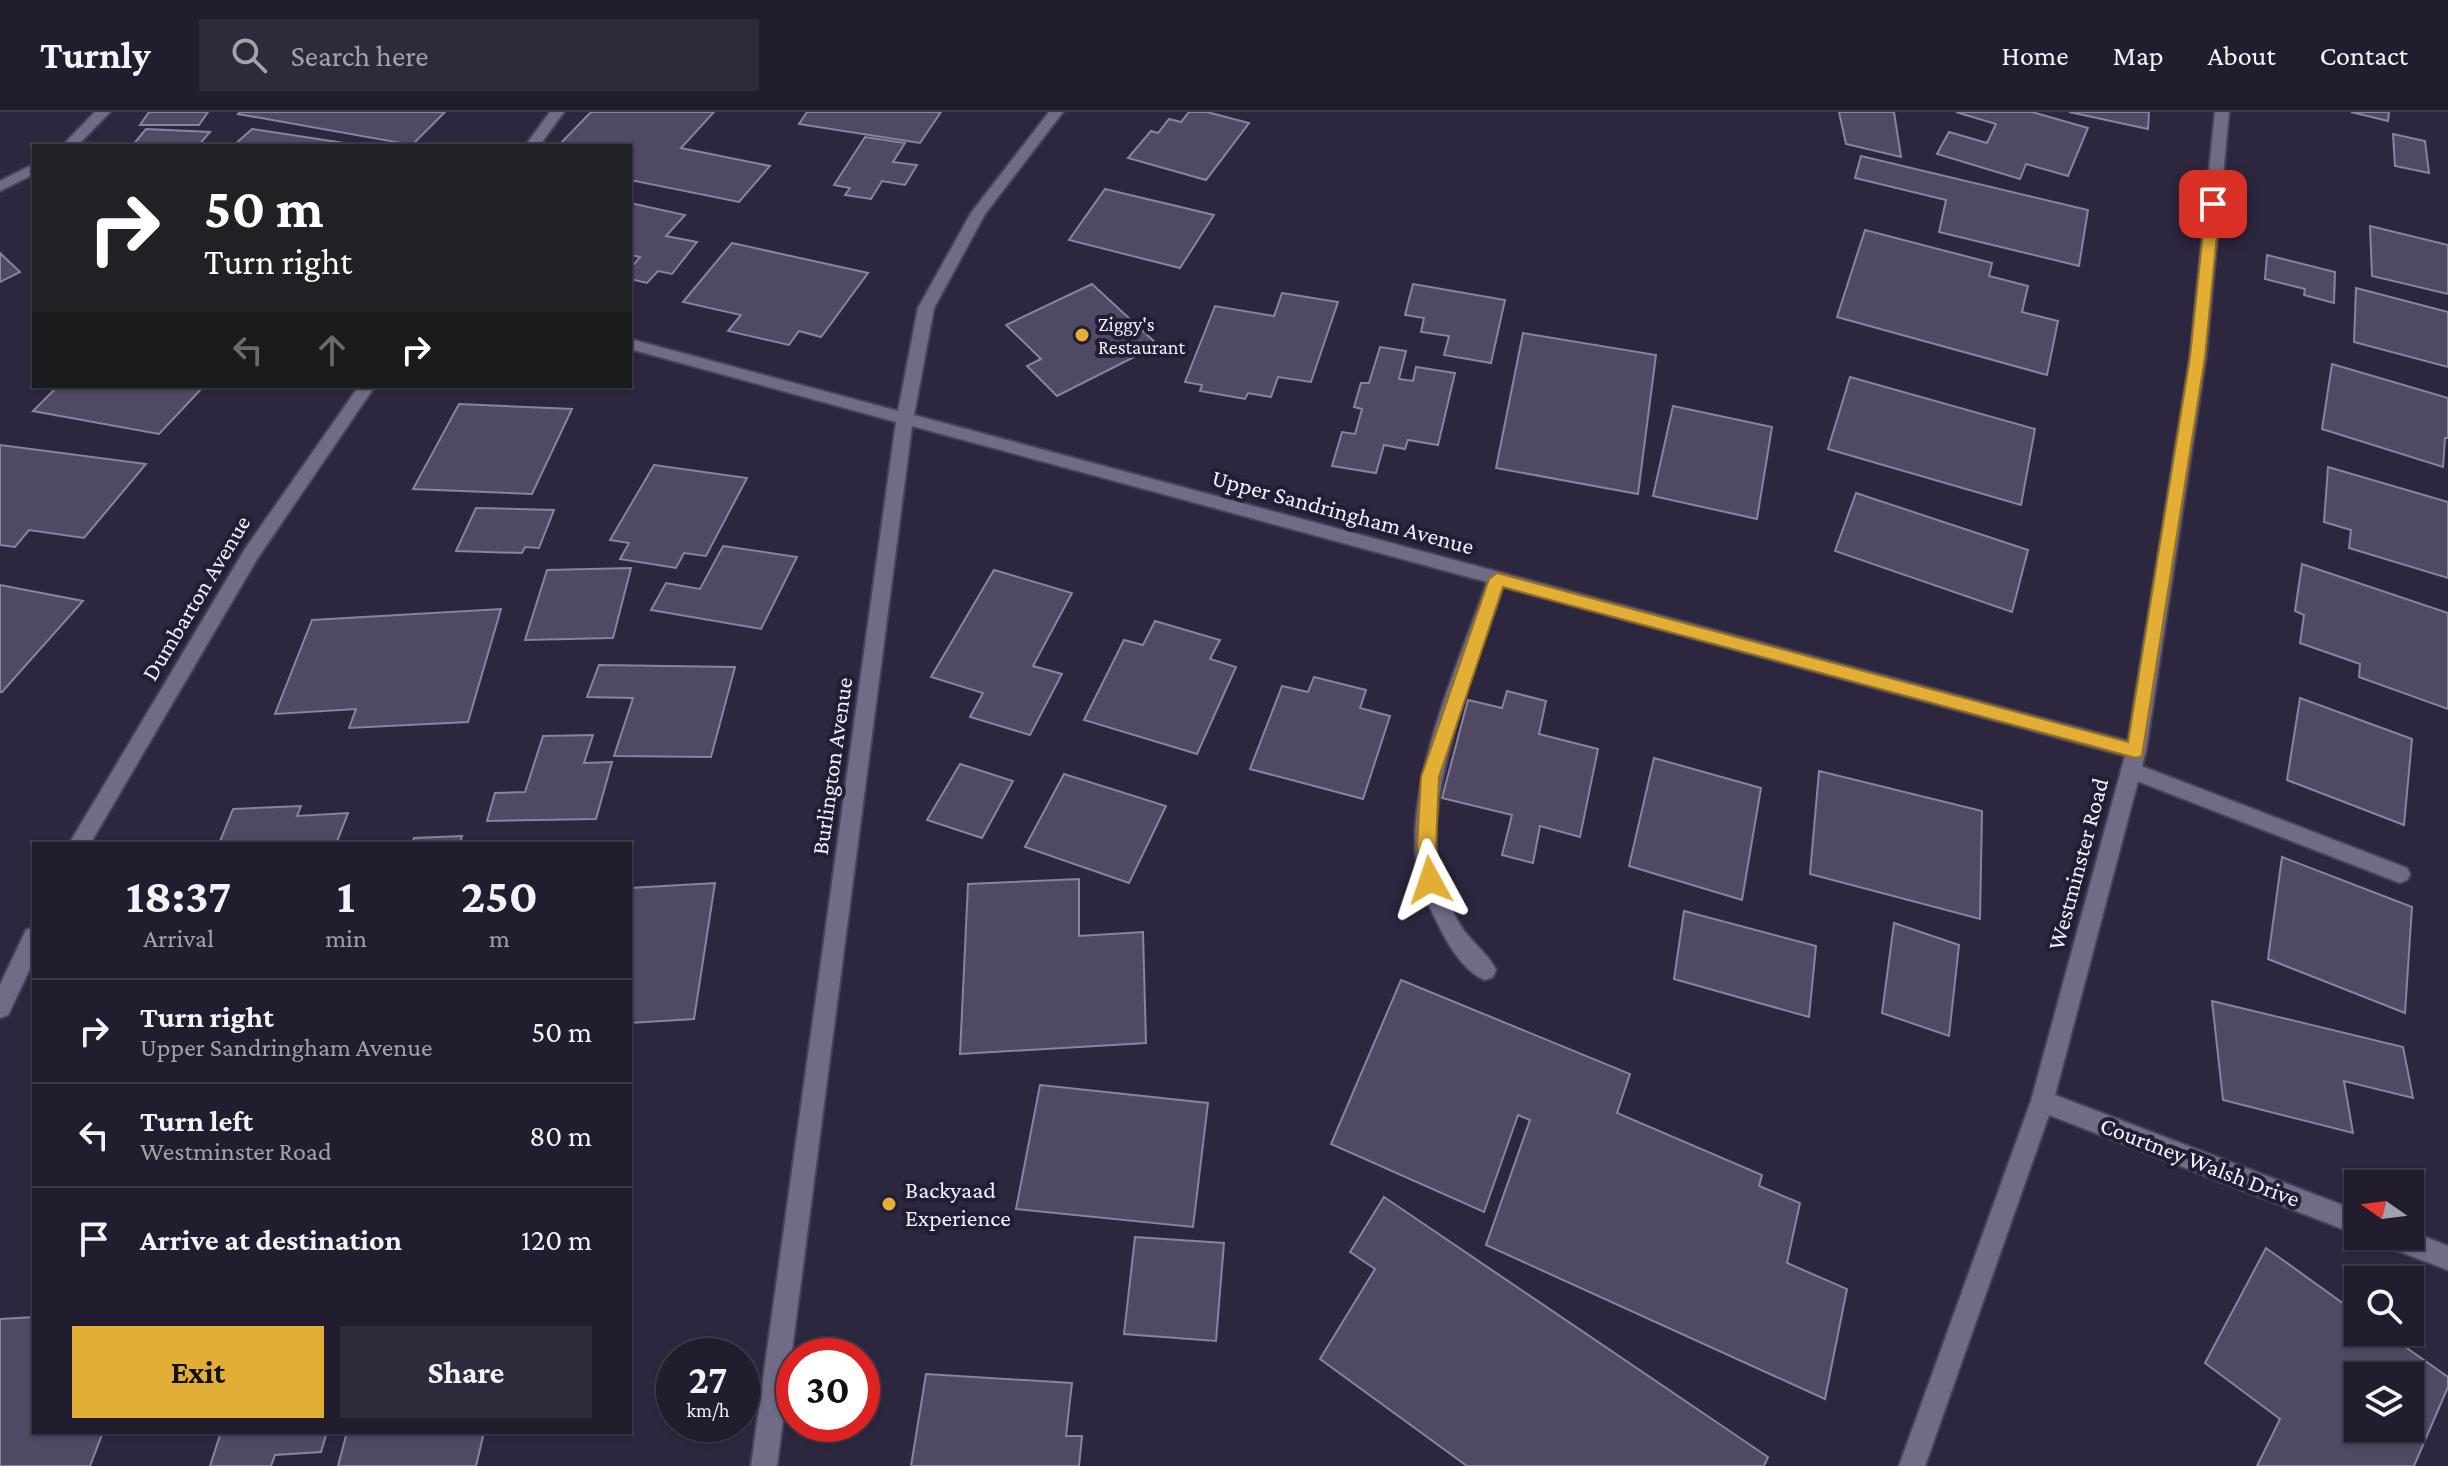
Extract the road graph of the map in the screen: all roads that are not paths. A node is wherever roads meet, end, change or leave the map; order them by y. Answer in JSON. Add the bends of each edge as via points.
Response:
{"nodes":[{"id":1,"x":103,"y":112,"type":"edge"},
{"id":2,"x":557,"y":112,"type":"edge"},
{"id":3,"x":1056,"y":112,"type":"edge"},
{"id":4,"x":2222,"y":112,"type":"edge"},
{"id":5,"x":71,"y":144,"type":"edge"},
{"id":6,"x":533,"y":144,"type":"edge"},
{"id":7,"x":32,"y":169,"type":"edge"},
{"id":8,"x":0,"y":187,"type":"edge"},
{"id":9,"x":632,"y":345,"type":"edge"},
{"id":10,"x":366,"y":388,"type":"edge"},
{"id":11,"x":905,"y":418,"type":"junction"},
{"id":12,"x":1497,"y":579,"type":"junction"},
{"id":13,"x":2133,"y":760,"type":"junction"},
{"id":14,"x":80,"y":842,"type":"edge"},
{"id":15,"x":2400,"y":874,"type":"dead end"},
{"id":16,"x":32,"y":941,"type":"edge"},
{"id":17,"x":1485,"y":970,"type":"dead end"},
{"id":18,"x":0,"y":1008,"type":"edge"},
{"id":19,"x":2042,"y":1101,"type":"junction"},
{"id":20,"x":2344,"y":1218,"type":"edge"},
{"id":21,"x":2424,"y":1249,"type":"edge"},
{"id":22,"x":2448,"y":1258,"type":"edge"},
{"id":23,"x":764,"y":1466,"type":"edge"},
{"id":24,"x":1912,"y":1466,"type":"edge"}],
"edges":[{"from":1,"to":5,"type":"street"},
{"from":2,"to":6,"type":"street"},
{"from":3,"to":11,"type":"street","name":"Burlington Avenue","via":[[978,213],[926,308]]},
{"from":4,"to":13,"type":"street","name":"Westminster Road","via":[[2198,357]]},
{"from":7,"to":8,"type":"street"},
{"from":9,"to":11,"type":"street","name":"Upper Sandringham Avenue"},
{"from":10,"to":14,"type":"street","name":"Dumbarton Avenue","via":[[251,554]]},
{"from":11,"to":12,"type":"street","name":"Upper Sandringham Avenue"},
{"from":11,"to":23,"type":"street","name":"Burlington Avenue"},
{"from":12,"to":13,"type":"street","name":"Upper Sandringham Avenue"},
{"from":12,"to":17,"type":"street","via":[[1430,777],[1426,846],[1430,880],[1443,912],[1456,938]]},
{"from":13,"to":15,"type":"street","name":"Upper Sandringham Avenue"},
{"from":13,"to":19,"type":"street","name":"Westminster Road"},
{"from":16,"to":18,"type":"street"},
{"from":19,"to":20,"type":"street","name":"Courtney Walsh Drive"},
{"from":19,"to":24,"type":"street","name":"Westminster Road"},
{"from":21,"to":22,"type":"street"}]}
